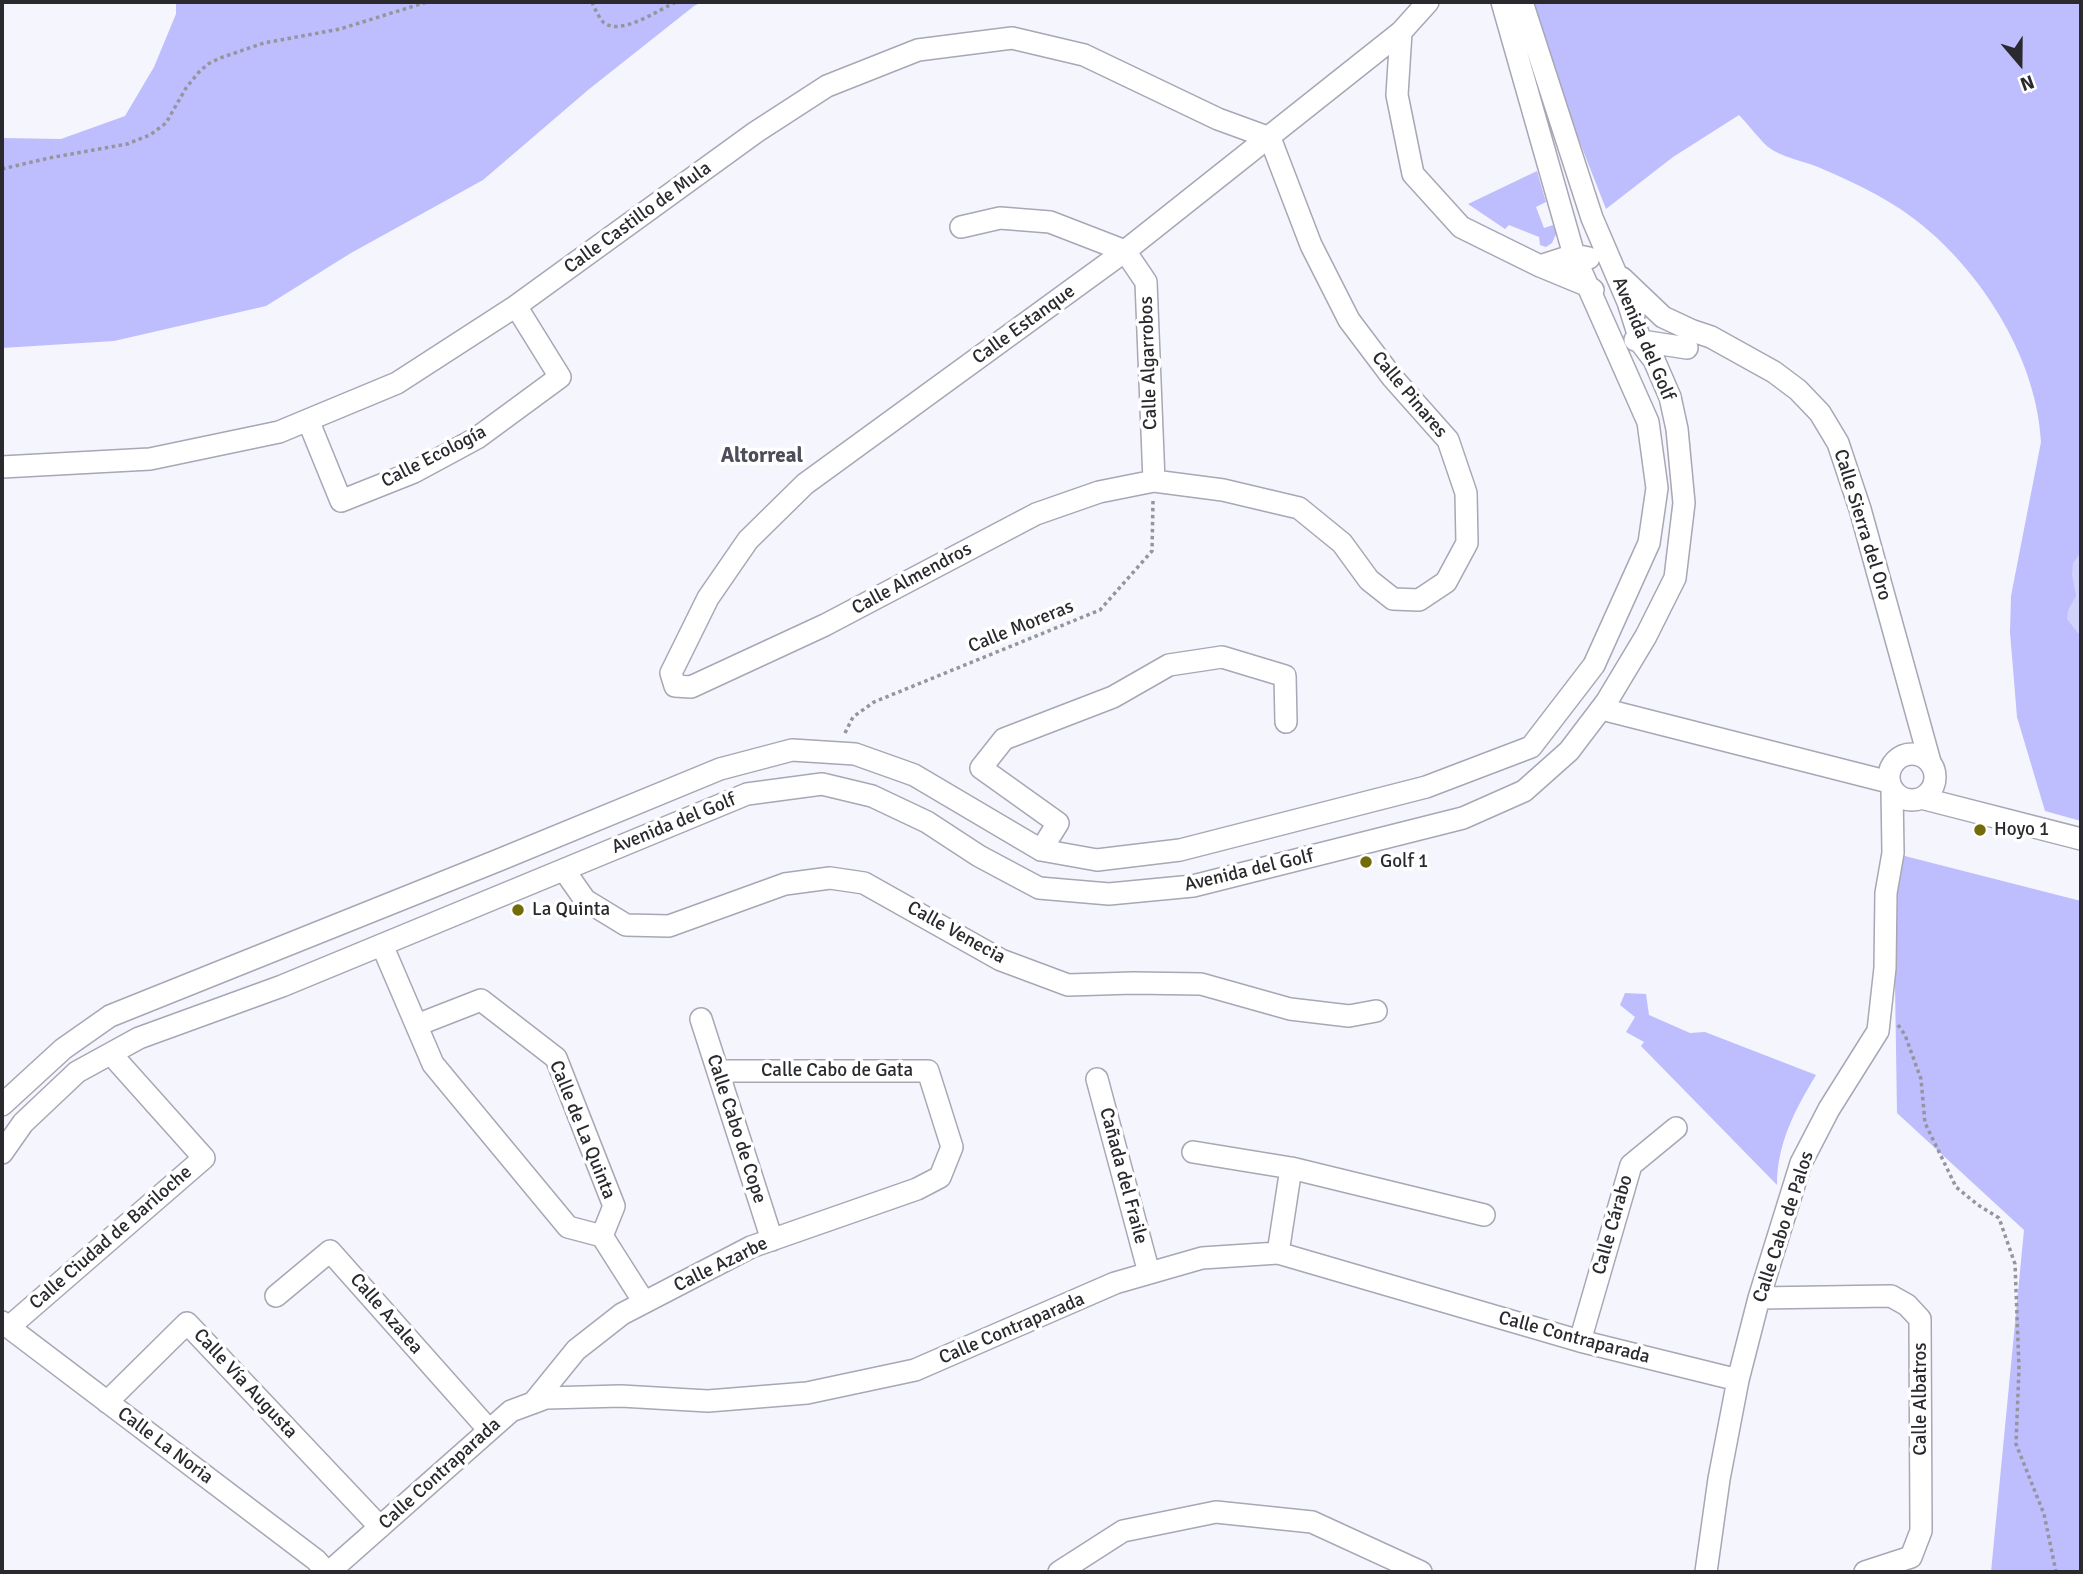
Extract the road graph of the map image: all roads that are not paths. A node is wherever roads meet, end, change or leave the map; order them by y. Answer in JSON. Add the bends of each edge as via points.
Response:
{"nodes":[{"id":1,"x":1428,"y":2,"type":"edge"},
{"id":2,"x":1502,"y":2,"type":"edge"},
{"id":3,"x":1522,"y":2,"type":"edge"},
{"id":4,"x":1401,"y":32,"type":"junction"},
{"id":5,"x":1270,"y":138,"type":"junction"},
{"id":6,"x":961,"y":227,"type":"dead end"},
{"id":7,"x":1125,"y":251,"type":"junction"},
{"id":8,"x":1574,"y":255,"type":"junction"},
{"id":9,"x":1541,"y":266,"type":"junction"},
{"id":10,"x":1614,"y":271,"type":"junction"},
{"id":11,"x":1586,"y":285,"type":"junction"},
{"id":12,"x":516,"y":306,"type":"junction"},
{"id":13,"x":1690,"y":340,"type":"junction"},
{"id":14,"x":1641,"y":343,"type":"junction"},
{"id":15,"x":1670,"y":397,"type":"junction"},
{"id":16,"x":308,"y":420,"type":"junction"},
{"id":17,"x":1648,"y":422,"type":"junction"},
{"id":18,"x":2,"y":467,"type":"edge"},
{"id":19,"x":1154,"y":481,"type":"junction"},
{"id":20,"x":675,"y":686,"type":"joint"},
{"id":21,"x":1602,"y":709,"type":"junction"},
{"id":22,"x":1914,"y":713,"type":"junction"},
{"id":23,"x":1286,"y":722,"type":"dead end"},
{"id":24,"x":1902,"y":756,"type":"junction"},
{"id":25,"x":1932,"y":770,"type":"junction"},
{"id":26,"x":1890,"y":785,"type":"junction"},
{"id":27,"x":1918,"y":799,"type":"junction"},
{"id":28,"x":1971,"y":810,"type":"junction"},
{"id":29,"x":2081,"y":839,"type":"edge"},
{"id":30,"x":1041,"y":850,"type":"junction"},
{"id":31,"x":1893,"y":853,"type":"junction"},
{"id":32,"x":564,"y":870,"type":"junction"},
{"id":33,"x":382,"y":945,"type":"junction"},
{"id":34,"x":1376,"y":1011,"type":"dead end"},
{"id":35,"x":701,"y":1018,"type":"dead end"},
{"id":36,"x":417,"y":1025,"type":"junction"},
{"id":37,"x":110,"y":1054,"type":"junction"},
{"id":38,"x":718,"y":1071,"type":"junction"},
{"id":39,"x":1097,"y":1079,"type":"dead end"},
{"id":40,"x":2,"y":1105,"type":"edge"},
{"id":41,"x":1676,"y":1128,"type":"dead end"},
{"id":42,"x":1194,"y":1152,"type":"dead end"},
{"id":43,"x":2,"y":1153,"type":"edge"},
{"id":44,"x":1291,"y":1168,"type":"junction"},
{"id":45,"x":940,"y":1177,"type":"joint"},
{"id":46,"x":1484,"y":1215,"type":"dead end"},
{"id":47,"x":602,"y":1236,"type":"junction"},
{"id":48,"x":772,"y":1240,"type":"junction"},
{"id":49,"x":1278,"y":1253,"type":"junction"},
{"id":50,"x":1149,"y":1273,"type":"junction"},
{"id":51,"x":276,"y":1296,"type":"dead end"},
{"id":52,"x":1759,"y":1298,"type":"junction"},
{"id":53,"x":644,"y":1302,"type":"junction"},
{"id":54,"x":5,"y":1325,"type":"edge"},
{"id":55,"x":1580,"y":1341,"type":"junction"},
{"id":56,"x":1738,"y":1380,"type":"junction"},
{"id":57,"x":107,"y":1402,"type":"junction"},
{"id":58,"x":533,"y":1403,"type":"junction"},
{"id":59,"x":489,"y":1430,"type":"junction"},
{"id":60,"x":380,"y":1527,"type":"junction"},
{"id":61,"x":328,"y":1572,"type":"edge"},
{"id":62,"x":1059,"y":1572,"type":"edge"},
{"id":63,"x":1421,"y":1572,"type":"edge"},
{"id":64,"x":1706,"y":1572,"type":"edge"},
{"id":65,"x":1865,"y":1572,"type":"edge"}],
"edges":[{"from":1,"to":4,"type":"street","name":"Calle Estanque"},
{"from":2,"to":8,"type":"street","name":"Avenida del Golf"},
{"from":3,"to":10,"type":"street","name":"Avenida del Golf","via":[[1592,218]]},
{"from":4,"to":5,"type":"street","name":"Calle Estanque"},
{"from":4,"to":9,"type":"street","via":[[1397,94],[1413,174],[1461,227]]},
{"from":5,"to":7,"type":"street","name":"Calle Estanque"},
{"from":5,"to":12,"type":"street","name":"Calle Castillo de Mula","via":[[1218,119],[1084,55],[1012,38],[918,50],[827,86]]},
{"from":5,"to":19,"type":"street","name":"Calle Pinares","via":[[1311,245],[1349,320],[1448,440],[1466,493],[1466,543],[1446,582],[1419,600],[1393,598],[1369,580],[1342,543],[1298,508],[1223,490]]},
{"from":6,"to":7,"type":"street","via":[[1000,218],[1050,222]]},
{"from":7,"to":19,"type":"street","name":"Calle Algarrobos","via":[[1146,282]]},
{"from":7,"to":20,"type":"street","name":"Calle Estanque","via":[[805,484],[748,540],[708,598],[671,673]]},
{"from":8,"to":9,"type":"street"},
{"from":8,"to":10,"type":"street","via":[[1591,258]]},
{"from":8,"to":11,"type":"street","name":"Avenida del Golf"},
{"from":9,"to":11,"type":"street"},
{"from":10,"to":13,"type":"street","name":"Calle Sierra del Oro"},
{"from":10,"to":14,"type":"street","name":"Avenida del Golf"},
{"from":11,"to":14,"type":"street","via":[[1605,299],[1619,328]]},
{"from":11,"to":17,"type":"street","name":"Avenida del Golf"},
{"from":12,"to":16,"type":"street","name":"Calle Castillo de Mula","via":[[397,383]]},
{"from":12,"to":16,"type":"street","name":"Calle Ecología","via":[[560,377],[477,438],[414,472],[341,501]]},
{"from":13,"to":14,"type":"street","via":[[1668,330]]},
{"from":13,"to":15,"type":"street","via":[[1670,363]]},
{"from":13,"to":22,"type":"street","name":"Calle Sierra del Oro","via":[[1711,337],[1774,372],[1820,413],[1838,443],[1860,509]]},
{"from":14,"to":15,"type":"street","name":"Avenida del Golf"},
{"from":14,"to":17,"type":"street","via":[[1636,356]]},
{"from":15,"to":21,"type":"street","name":"Avenida del Golf","via":[[1684,503],[1675,578]]},
{"from":16,"to":18,"type":"street","name":"Calle Castillo de Mula","via":[[279,432],[150,459]]},
{"from":17,"to":30,"type":"street","name":"Avenida del Golf","via":[[1657,488],[1649,543],[1594,665],[1531,747],[1426,787],[1180,850],[1097,860]]},
{"from":19,"to":20,"type":"street","name":"Calle Almendros","via":[[1099,492],[1036,514],[825,625],[691,687]]},
{"from":21,"to":26,"type":"street"},
{"from":21,"to":32,"type":"street","name":"Avenida del Golf","via":[[1569,751],[1524,791],[1463,818],[1193,886],[1109,894],[1039,888],[927,822],[872,796],[822,784],[747,794]]},
{"from":22,"to":24,"type":"street"},
{"from":22,"to":25,"type":"street","name":"Calle Sierra del Oro"},
{"from":23,"to":30,"type":"street","via":[[1285,676],[1222,657],[1169,665],[1112,697],[1004,739],[981,768],[1058,823]]},
{"from":24,"to":25,"type":"street","via":[[1917,754]]},
{"from":24,"to":26,"type":"street","via":[[1891,767]]},
{"from":25,"to":27,"type":"street","via":[[1931,789]]},
{"from":25,"to":28,"type":"street"},
{"from":26,"to":27,"type":"street","via":[[1901,797]]},
{"from":26,"to":31,"type":"street","name":"Calle Cabo de Palos"},
{"from":27,"to":28,"type":"street"},
{"from":27,"to":31,"type":"street","name":"Calle Cabo de Palos"},
{"from":28,"to":29,"type":"street"},
{"from":30,"to":40,"type":"street","name":"Avenida del Golf","via":[[915,775],[855,754],[792,750],[720,769],[110,1016],[63,1049]]},
{"from":31,"to":52,"type":"street","name":"Calle Cabo de Palos","via":[[1886,893],[1878,1031],[1801,1163]]},
{"from":32,"to":33,"type":"street","name":"Avenida del Golf"},
{"from":32,"to":34,"type":"street","name":"Calle Venecia","via":[[585,900],[626,925],[669,926],[785,884],[830,878],[864,883],[1001,960],[1068,985],[1200,984],[1290,1009],[1349,1016]]},
{"from":33,"to":36,"type":"street"},
{"from":33,"to":37,"type":"street","name":"Avenida del Golf","via":[[139,1038]]},
{"from":35,"to":38,"type":"street","name":"Calle Cabo de Cope"},
{"from":36,"to":47,"type":"street","via":[[433,1064],[568,1227]]},
{"from":36,"to":47,"type":"street","name":"Calle de La Quinta","via":[[481,1000],[556,1058],[614,1206]]},
{"from":37,"to":43,"type":"street","name":"Avenida del Golf","via":[[76,1072],[23,1123]]},
{"from":37,"to":54,"type":"street","name":"Calle Ciudad de Bariloche","via":[[204,1158]]},
{"from":38,"to":45,"type":"street","name":"Calle Cabo de Gata","via":[[928,1071],[952,1147]]},
{"from":38,"to":48,"type":"street","name":"Calle Cabo de Cope"},
{"from":39,"to":50,"type":"street","name":"Cañada del Fraile"},
{"from":41,"to":55,"type":"street","name":"Calle Cárabo","via":[[1631,1165]]},
{"from":42,"to":44,"type":"street"},
{"from":44,"to":46,"type":"street"},
{"from":44,"to":49,"type":"street"},
{"from":45,"to":48,"type":"street","name":"Calle Azarbe"},
{"from":47,"to":53,"type":"street"},
{"from":48,"to":53,"type":"street","name":"Calle Azarbe"},
{"from":49,"to":50,"type":"street","name":"Calle Contraparada","via":[[1202,1258]]},
{"from":49,"to":55,"type":"street","name":"Calle Contraparada"},
{"from":50,"to":58,"type":"street","name":"Calle Contraparada","via":[[1115,1283],[915,1370],[807,1393],[708,1401],[546,1398]]},
{"from":51,"to":59,"type":"street","name":"Calle Azalea","via":[[330,1251]]},
{"from":52,"to":56,"type":"street","name":"Calle Cabo de Palos"},
{"from":52,"to":65,"type":"street","name":"Calle Albatros","via":[[1891,1296],[1920,1319],[1921,1531],[1911,1556]]},
{"from":53,"to":58,"type":"street","name":"Calle Azarbe","via":[[576,1350]]},
{"from":54,"to":57,"type":"street","name":"Calle La Noria"},
{"from":55,"to":56,"type":"street","name":"Calle Contraparada"},
{"from":56,"to":64,"type":"street","name":"Calle Cabo de Palos"},
{"from":57,"to":60,"type":"street","name":"Calle Vía Augusta","via":[[187,1323]]},
{"from":57,"to":61,"type":"street","name":"Calle La Noria"},
{"from":58,"to":59,"type":"street","name":"Calle Contraparada","via":[[511,1411]]},
{"from":59,"to":60,"type":"street","name":"Calle Contraparada"},
{"from":60,"to":61,"type":"street","name":"Calle Contraparada"},
{"from":62,"to":63,"type":"street","via":[[1123,1531],[1216,1512],[1312,1522]]}]}
